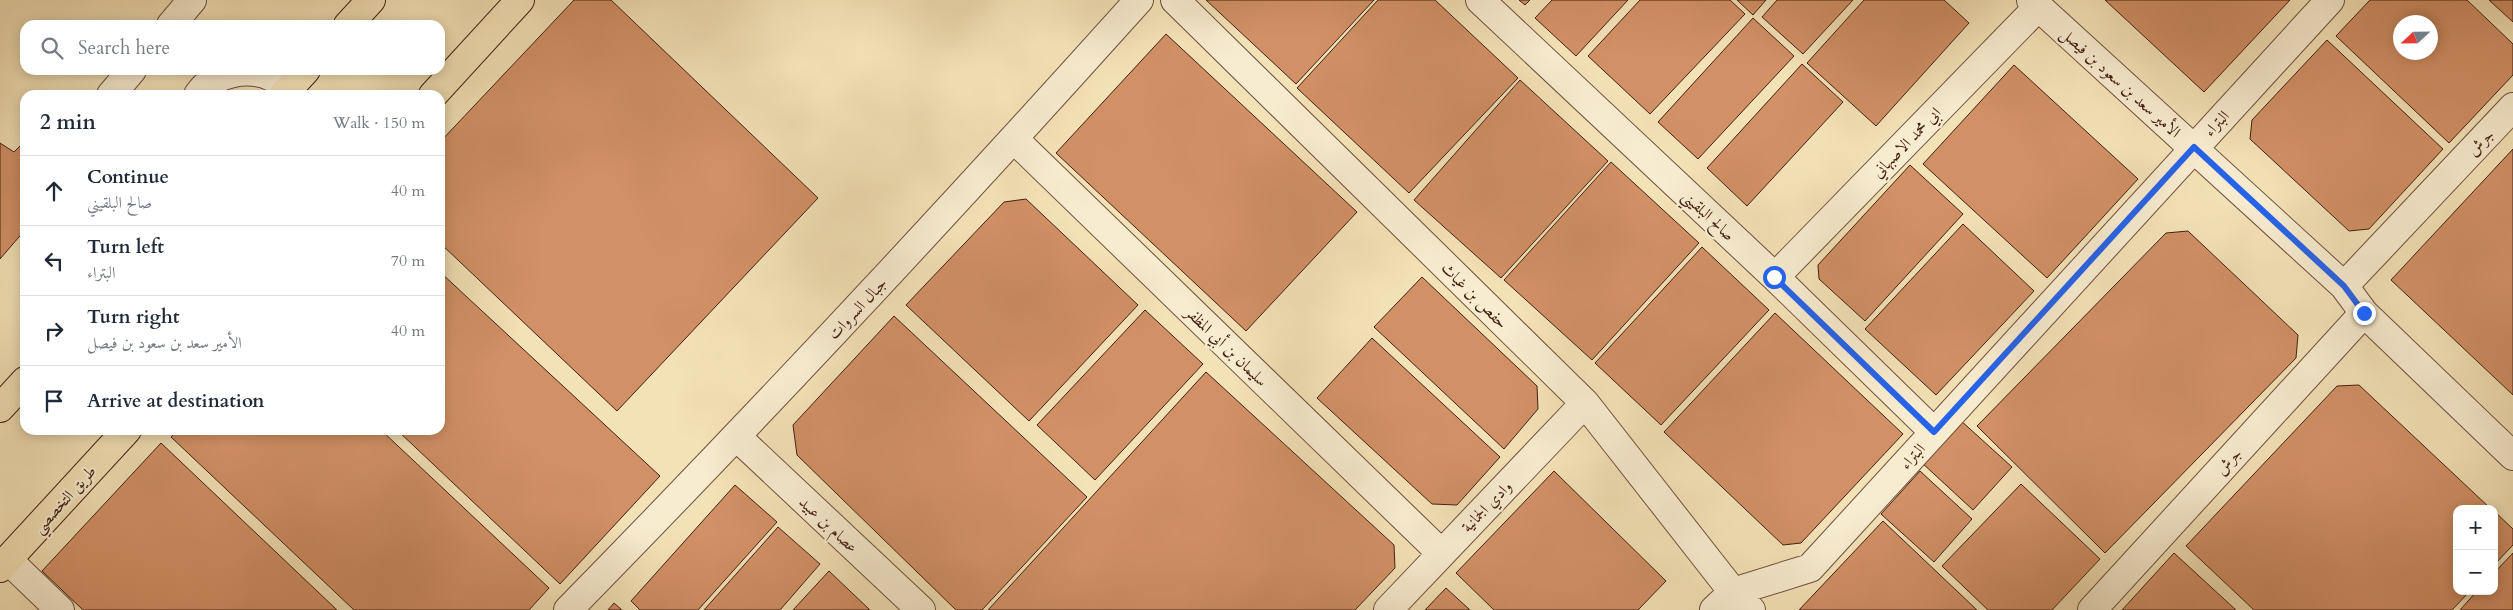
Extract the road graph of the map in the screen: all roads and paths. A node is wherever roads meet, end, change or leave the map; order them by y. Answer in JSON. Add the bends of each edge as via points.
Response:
{"nodes":[{"id":1,"x":192,"y":0,"type":"edge"},
{"id":2,"x":371,"y":0,"type":"edge"},
{"id":3,"x":520,"y":0,"type":"edge"},
{"id":4,"x":1139,"y":0,"type":"edge"},
{"id":5,"x":1175,"y":0,"type":"edge"},
{"id":6,"x":1480,"y":0,"type":"edge"},
{"id":7,"x":2330,"y":0,"type":"edge"},
{"id":8,"x":2034,"y":3,"type":"edge"},
{"id":9,"x":175,"y":20,"type":"edge"},
{"id":10,"x":353,"y":20,"type":"edge"},
{"id":11,"x":128,"y":75,"type":"edge"},
{"id":12,"x":226,"y":75,"type":"edge"},
{"id":13,"x":265,"y":75,"type":"edge"},
{"id":14,"x":292,"y":85,"type":"edge"},
{"id":15,"x":115,"y":90,"type":"edge"},
{"id":16,"x":204,"y":90,"type":"edge"},
{"id":17,"x":439,"y":90,"type":"edge"},
{"id":18,"x":2513,"y":107,"type":"edge"},
{"id":19,"x":1014,"y":139,"type":"junction"},
{"id":20,"x":2194,"y":147,"type":"junction"},
{"id":21,"x":1774,"y":277,"type":"junction"},
{"id":22,"x":2344,"y":286,"type":"junction"},
{"id":23,"x":2364,"y":313,"type":"junction"},
{"id":24,"x":20,"y":386,"type":"edge"},
{"id":25,"x":1585,"y":403,"type":"junction"},
{"id":26,"x":0,"y":408,"type":"edge"},
{"id":27,"x":1934,"y":432,"type":"junction"},
{"id":28,"x":122,"y":435,"type":"edge"},
{"id":29,"x":737,"y":437,"type":"junction"},
{"id":30,"x":2513,"y":456,"type":"edge"},
{"id":31,"x":1441,"y":553,"type":"junction"},
{"id":32,"x":4,"y":564,"type":"edge"},
{"id":33,"x":1732,"y":604,"type":"edge"},
{"id":34,"x":60,"y":610,"type":"edge"},
{"id":35,"x":568,"y":610,"type":"edge"},
{"id":36,"x":921,"y":610,"type":"edge"},
{"id":37,"x":1388,"y":610,"type":"edge"},
{"id":38,"x":2092,"y":610,"type":"edge"}],
"edges":[{"from":1,"to":9,"type":"street"},
{"from":2,"to":10,"type":"main road"},
{"from":3,"to":17,"type":"main road"},
{"from":4,"to":19,"type":"street","name":"جبال السروات"},
{"from":5,"to":25,"type":"street","name":"حفص بن غياث"},
{"from":6,"to":21,"type":"street","name":"صالح البلقيني"},
{"from":7,"to":20,"type":"street","name":"البتراء"},
{"from":8,"to":20,"type":"street","name":"الأمير سعد بن سعود بن فيصل"},
{"from":8,"to":21,"type":"street","name":"ابي محمد الاصبهاني"},
{"from":11,"to":15,"type":"street"},
{"from":12,"to":16,"type":"street"},
{"from":13,"to":14,"type":"street"},
{"from":18,"to":22,"type":"street","name":"جرش"},
{"from":19,"to":29,"type":"street","name":"جبال السروات"},
{"from":19,"to":31,"type":"street","name":"سليمان بن أبي المظفر"},
{"from":20,"to":22,"type":"street","name":"الأمير سعد بن سعود بن فيصل"},
{"from":20,"to":27,"type":"street","name":"البتراء"},
{"from":21,"to":27,"type":"street","name":"صالح البلقيني"},
{"from":22,"to":23,"type":"street","name":"الأمير سعد بن سعود بن فيصل"},
{"from":23,"to":30,"type":"street","name":"الأمير سعد بن سعود بن فيصل"},
{"from":23,"to":38,"type":"street","name":"جرش"},
{"from":24,"to":26,"type":"main road"},
{"from":25,"to":31,"type":"street","name":"وادي الجمانية"},
{"from":25,"to":33,"type":"street","name":"حفص بن غياث"},
{"from":27,"to":33,"type":"street","name":"البتراء","via":[[1810,568]]},
{"from":28,"to":32,"type":"main road","name":"طريق التخصصي"},
{"from":29,"to":35,"type":"street","name":"جبال السروات"},
{"from":29,"to":36,"type":"street","name":"عصام بن عبيد"},
{"from":31,"to":37,"type":"street","name":"وادي الجمانية"},
{"from":32,"to":34,"type":"street"}]}
